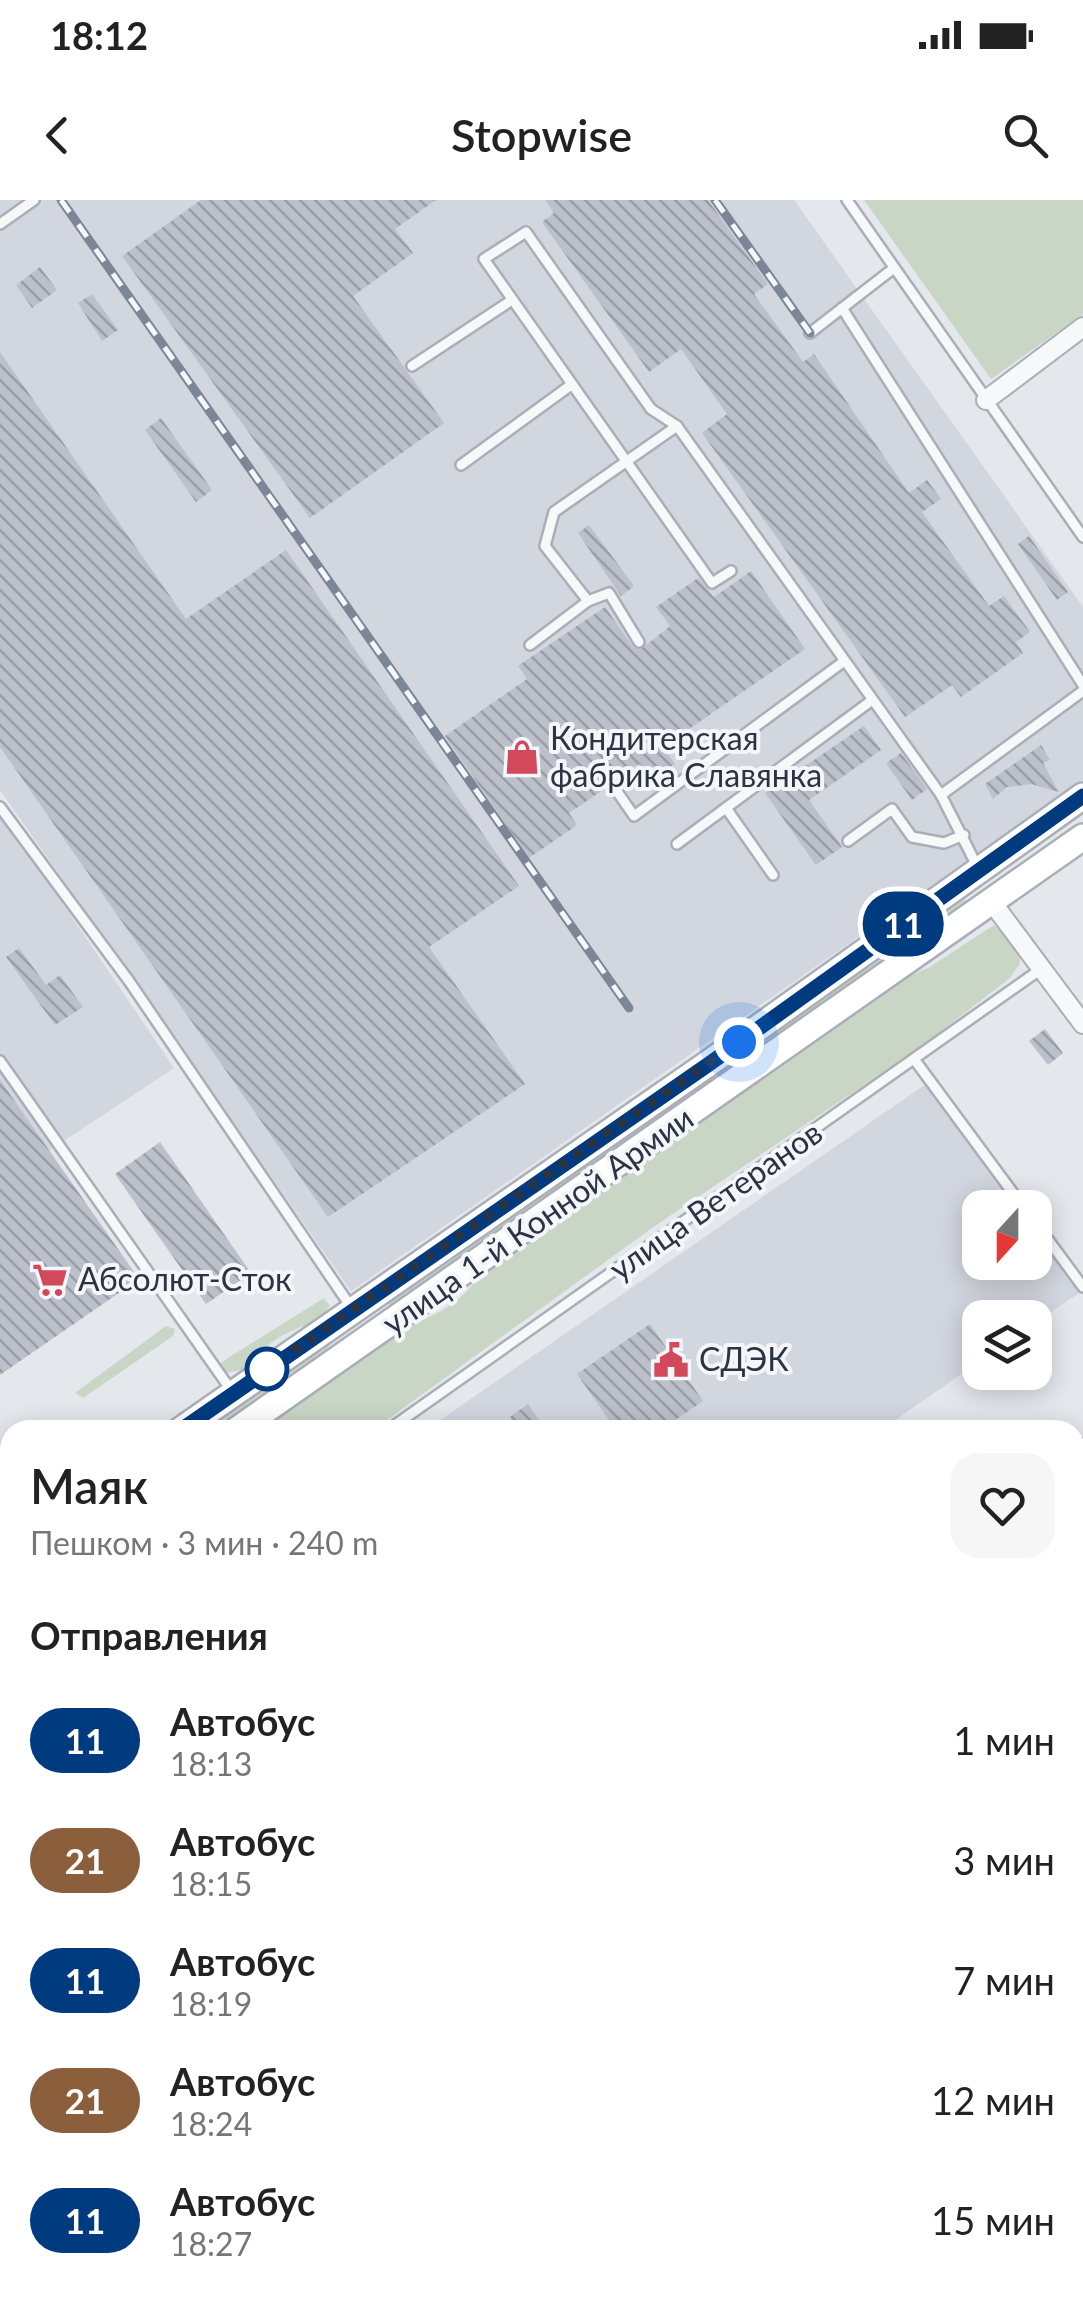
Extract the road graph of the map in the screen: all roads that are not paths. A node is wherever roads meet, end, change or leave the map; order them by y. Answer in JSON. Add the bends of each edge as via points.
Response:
{"nodes":[{"id":1,"x":34,"y":200,"type":"edge"},
{"id":2,"x":847,"y":200,"type":"edge"},
{"id":3,"x":0,"y":224,"type":"edge"},
{"id":4,"x":894,"y":268,"type":"junction"},
{"id":5,"x":512,"y":300,"type":"junction"},
{"id":6,"x":842,"y":308,"type":"junction"},
{"id":7,"x":1083,"y":327,"type":"edge"},
{"id":8,"x":810,"y":333,"type":"dead end"},
{"id":9,"x":412,"y":366,"type":"dead end"},
{"id":10,"x":571,"y":386,"type":"junction"},
{"id":11,"x":986,"y":400,"type":"junction"},
{"id":12,"x":677,"y":426,"type":"junction"},
{"id":13,"x":624,"y":463,"type":"junction"},
{"id":14,"x":460,"y":465,"type":"dead end"},
{"id":15,"x":1083,"y":536,"type":"edge"},
{"id":16,"x":731,"y":570,"type":"dead end"},
{"id":17,"x":588,"y":601,"type":"junction"},
{"id":18,"x":639,"y":642,"type":"dead end"},
{"id":19,"x":530,"y":646,"type":"dead end"},
{"id":20,"x":844,"y":662,"type":"junction"},
{"id":21,"x":1083,"y":688,"type":"edge"},
{"id":22,"x":871,"y":701,"type":"junction"},
{"id":23,"x":614,"y":787,"type":"dead end"},
{"id":24,"x":941,"y":795,"type":"junction"},
{"id":25,"x":1083,"y":796,"type":"edge"},
{"id":26,"x":0,"y":807,"type":"edge"},
{"id":27,"x":726,"y":808,"type":"junction"},
{"id":28,"x":964,"y":835,"type":"junction"},
{"id":29,"x":1083,"y":837,"type":"edge"},
{"id":30,"x":848,"y":841,"type":"dead end"},
{"id":31,"x":677,"y":844,"type":"dead end"},
{"id":32,"x":978,"y":870,"type":"junction"},
{"id":33,"x":773,"y":875,"type":"dead end"},
{"id":34,"x":995,"y":899,"type":"junction"},
{"id":35,"x":1041,"y":968,"type":"junction"},
{"id":36,"x":1083,"y":1024,"type":"edge"},
{"id":37,"x":914,"y":1059,"type":"junction"},
{"id":38,"x":0,"y":1061,"type":"edge"},
{"id":39,"x":1011,"y":1190,"type":"edge"},
{"id":40,"x":1052,"y":1245,"type":"edge"},
{"id":41,"x":1083,"y":1286,"type":"edge"},
{"id":42,"x":352,"y":1310,"type":"junction"},
{"id":43,"x":371,"y":1336,"type":"junction"},
{"id":44,"x":233,"y":1393,"type":"junction"},
{"id":45,"x":195,"y":1420,"type":"edge"},
{"id":46,"x":251,"y":1420,"type":"edge"},
{"id":47,"x":402,"y":1420,"type":"edge"}],
"edges":[{"from":1,"to":3,"type":"lane"},
{"from":2,"to":4,"type":"lane"},
{"from":4,"to":6,"type":"lane"},
{"from":4,"to":11,"type":"lane"},
{"from":5,"to":9,"type":"lane"},
{"from":5,"to":10,"type":"lane"},
{"from":5,"to":12,"type":"lane","via":[[484,258],[526,232],[651,409]]},
{"from":6,"to":8,"type":"lane"},
{"from":6,"to":21,"type":"lane"},
{"from":7,"to":11,"type":"street"},
{"from":10,"to":13,"type":"lane"},
{"from":10,"to":14,"type":"lane"},
{"from":11,"to":15,"type":"lane"},
{"from":12,"to":13,"type":"lane"},
{"from":12,"to":20,"type":"lane"},
{"from":13,"to":16,"type":"lane","via":[[712,583]]},
{"from":13,"to":17,"type":"lane","via":[[554,512],[544,546]]},
{"from":17,"to":18,"type":"lane","via":[[609,593]]},
{"from":17,"to":19,"type":"lane"},
{"from":20,"to":22,"type":"lane"},
{"from":20,"to":23,"type":"lane","via":[[634,816]]},
{"from":21,"to":24,"type":"lane"},
{"from":22,"to":24,"type":"lane"},
{"from":22,"to":27,"type":"lane"},
{"from":24,"to":28,"type":"lane"},
{"from":25,"to":32,"type":"main road","name":"улица 1-й Конной Армии"},
{"from":26,"to":42,"type":"lane","via":[[129,981]]},
{"from":27,"to":31,"type":"lane"},
{"from":27,"to":33,"type":"lane"},
{"from":28,"to":30,"type":"lane","via":[[944,843],[912,837],[892,809]]},
{"from":28,"to":32,"type":"lane"},
{"from":29,"to":34,"type":"main road","name":"улица 1-й Конной Армии"},
{"from":32,"to":34,"type":"main road"},
{"from":32,"to":42,"type":"main road","name":"улица 1-й Конной Армии"},
{"from":34,"to":35,"type":"street"},
{"from":34,"to":43,"type":"main road","name":"улица 1-й Конной Армии"},
{"from":35,"to":36,"type":"street"},
{"from":35,"to":37,"type":"lane","name":"улица Ветеранов"},
{"from":37,"to":39,"type":"lane"},
{"from":37,"to":47,"type":"lane","name":"улица Ветеранов"},
{"from":38,"to":44,"type":"lane"},
{"from":40,"to":41,"type":"lane"},
{"from":42,"to":43,"type":"main road"},
{"from":42,"to":44,"type":"main road","name":"улица 1-й Конной Армии"},
{"from":43,"to":46,"type":"main road","name":"улица 1-й Конной Армии"},
{"from":44,"to":45,"type":"main road","name":"улица 1-й Конной Армии"}]}
